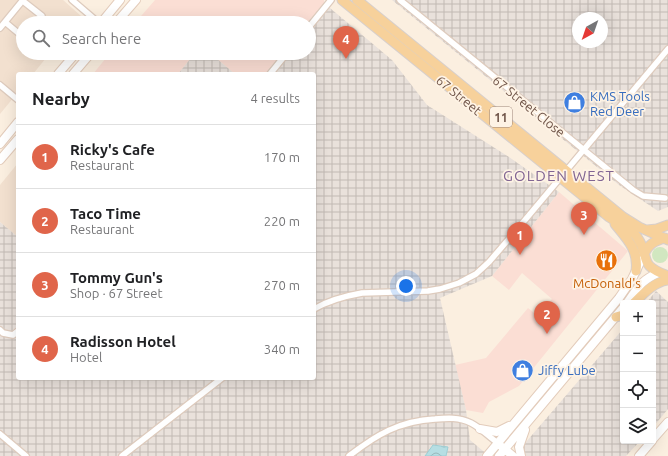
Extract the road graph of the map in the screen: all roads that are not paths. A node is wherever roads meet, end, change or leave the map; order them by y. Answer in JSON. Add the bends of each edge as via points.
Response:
{"nodes":[{"id":1,"x":23,"y":0,"type":"edge"},
{"id":2,"x":72,"y":0,"type":"edge"},
{"id":3,"x":120,"y":0,"type":"edge"},
{"id":4,"x":136,"y":0,"type":"edge"},
{"id":5,"x":331,"y":0,"type":"edge"},
{"id":6,"x":342,"y":0,"type":"edge"},
{"id":7,"x":357,"y":0,"type":"edge"},
{"id":8,"x":400,"y":0,"type":"edge"},
{"id":9,"x":42,"y":16,"type":"edge"},
{"id":10,"x":91,"y":16,"type":"edge"},
{"id":11,"x":106,"y":16,"type":"edge"},
{"id":12,"x":122,"y":16,"type":"edge"},
{"id":13,"x":316,"y":18,"type":"edge"},
{"id":14,"x":5,"y":22,"type":"junction"},
{"id":15,"x":0,"y":28,"type":"edge"},
{"id":16,"x":16,"y":31,"type":"edge"},
{"id":17,"x":668,"y":49,"type":"edge"},
{"id":18,"x":70,"y":60,"type":"edge"},
{"id":19,"x":85,"y":60,"type":"edge"},
{"id":20,"x":281,"y":60,"type":"edge"},
{"id":21,"x":60,"y":72,"type":"edge"},
{"id":22,"x":75,"y":72,"type":"edge"},
{"id":23,"x":272,"y":72,"type":"edge"},
{"id":24,"x":0,"y":85,"type":"edge"},
{"id":25,"x":16,"y":98,"type":"edge"},
{"id":26,"x":16,"y":124,"type":"edge"},
{"id":27,"x":16,"y":141,"type":"edge"},
{"id":28,"x":0,"y":144,"type":"edge"},
{"id":29,"x":584,"y":151,"type":"junction"},
{"id":30,"x":0,"y":160,"type":"edge"},
{"id":31,"x":564,"y":174,"type":"junction"},
{"id":32,"x":665,"y":198,"type":"dead end"},
{"id":33,"x":609,"y":217,"type":"junction"},
{"id":34,"x":668,"y":225,"type":"edge"},
{"id":35,"x":647,"y":230,"type":"junction"},
{"id":36,"x":667,"y":238,"type":"edge"},
{"id":37,"x":644,"y":254,"type":"junction"},
{"id":38,"x":668,"y":268,"type":"edge"},
{"id":39,"x":636,"y":271,"type":"junction"},
{"id":40,"x":658,"y":273,"type":"junction"},
{"id":41,"x":668,"y":276,"type":"edge"},
{"id":42,"x":668,"y":280,"type":"edge"},
{"id":43,"x":629,"y":300,"type":"edge"},
{"id":44,"x":637,"y":300,"type":"edge"},
{"id":45,"x":316,"y":308,"type":"edge"},
{"id":46,"x":620,"y":316,"type":"edge"},
{"id":47,"x":0,"y":330,"type":"edge"},
{"id":48,"x":16,"y":333,"type":"edge"},
{"id":49,"x":219,"y":380,"type":"edge"},
{"id":50,"x":516,"y":422,"type":"junction"},
{"id":51,"x":668,"y":422,"type":"edge"},
{"id":52,"x":528,"y":423,"type":"junction"},
{"id":53,"x":480,"y":429,"type":"junction"},
{"id":54,"x":0,"y":434,"type":"edge"},
{"id":55,"x":656,"y":436,"type":"edge"},
{"id":56,"x":498,"y":444,"type":"junction"},
{"id":57,"x":649,"y":444,"type":"edge"},
{"id":58,"x":505,"y":449,"type":"junction"},
{"id":59,"x":26,"y":456,"type":"edge"},
{"id":60,"x":122,"y":456,"type":"edge"},
{"id":61,"x":349,"y":456,"type":"edge"},
{"id":62,"x":487,"y":456,"type":"edge"},
{"id":63,"x":499,"y":456,"type":"edge"},
{"id":64,"x":513,"y":456,"type":"edge"},
{"id":65,"x":521,"y":456,"type":"edge"},
{"id":66,"x":639,"y":456,"type":"edge"}],
"edges":[{"from":1,"to":9,"type":"street"},
{"from":1,"to":14,"type":"street"},
{"from":2,"to":10,"type":"street"},
{"from":3,"to":11,"type":"main road"},
{"from":4,"to":12,"type":"main road"},
{"from":5,"to":13,"type":"street"},
{"from":6,"to":31,"type":"main road","name":"67 Street","number":"11"},
{"from":7,"to":31,"type":"main road","name":"67 Street","number":"11"},
{"from":8,"to":29,"type":"street","name":"67 Street Close"},
{"from":14,"to":15,"type":"street"},
{"from":14,"to":16,"type":"street"},
{"from":17,"to":29,"type":"street"},
{"from":18,"to":21,"type":"main road"},
{"from":19,"to":22,"type":"main road"},
{"from":20,"to":23,"type":"street"},
{"from":24,"to":25,"type":"street"},
{"from":26,"to":28,"type":"main road"},
{"from":27,"to":30,"type":"main road"},
{"from":29,"to":31,"type":"street"},
{"from":29,"to":32,"type":"street","name":"67 Street Close","via":[[637,193]]},
{"from":31,"to":33,"type":"main road","name":"67 Street","number":"11"},
{"from":31,"to":35,"type":"main road","name":"67 Street","number":"11","via":[[623,217]]},
{"from":31,"to":45,"type":"street","via":[[488,262],[469,278],[449,287],[428,291],[351,294]]},
{"from":33,"to":37,"type":"main road","name":"67 Street","number":"11","via":[[632,232]]},
{"from":33,"to":39,"type":"main road","via":[[634,248]]},
{"from":34,"to":35,"type":"main road"},
{"from":35,"to":36,"type":"main road","name":"67 Street","number":"11"},
{"from":36,"to":37,"type":"main road","via":[[652,243]]},
{"from":37,"to":39,"type":"main road"},
{"from":37,"to":40,"type":"main road","name":"67 Street","via":[[649,267]]},
{"from":38,"to":40,"type":"main road"},
{"from":39,"to":50,"type":"main road","via":[[619,298]]},
{"from":40,"to":41,"type":"main road"},
{"from":40,"to":43,"type":"main road","via":[[640,284]]},
{"from":42,"to":44,"type":"main road","via":[[654,285]]},
{"from":46,"to":52,"type":"main road"},
{"from":47,"to":48,"type":"street","via":[[13,335]]},
{"from":49,"to":60,"type":"street"},
{"from":50,"to":53,"type":"main road","via":[[498,432]]},
{"from":50,"to":56,"type":"main road"},
{"from":51,"to":55,"type":"main road"},
{"from":52,"to":58,"type":"main road"},
{"from":52,"to":65,"type":"main road","via":[[519,447]]},
{"from":53,"to":56,"type":"street"},
{"from":53,"to":61,"type":"street","via":[[454,418],[419,420],[394,427]]},
{"from":54,"to":59,"type":"street"},
{"from":56,"to":58,"type":"main road"},
{"from":56,"to":62,"type":"main road"},
{"from":57,"to":66,"type":"main road"},
{"from":58,"to":63,"type":"main road"},
{"from":58,"to":64,"type":"main road"}]}
